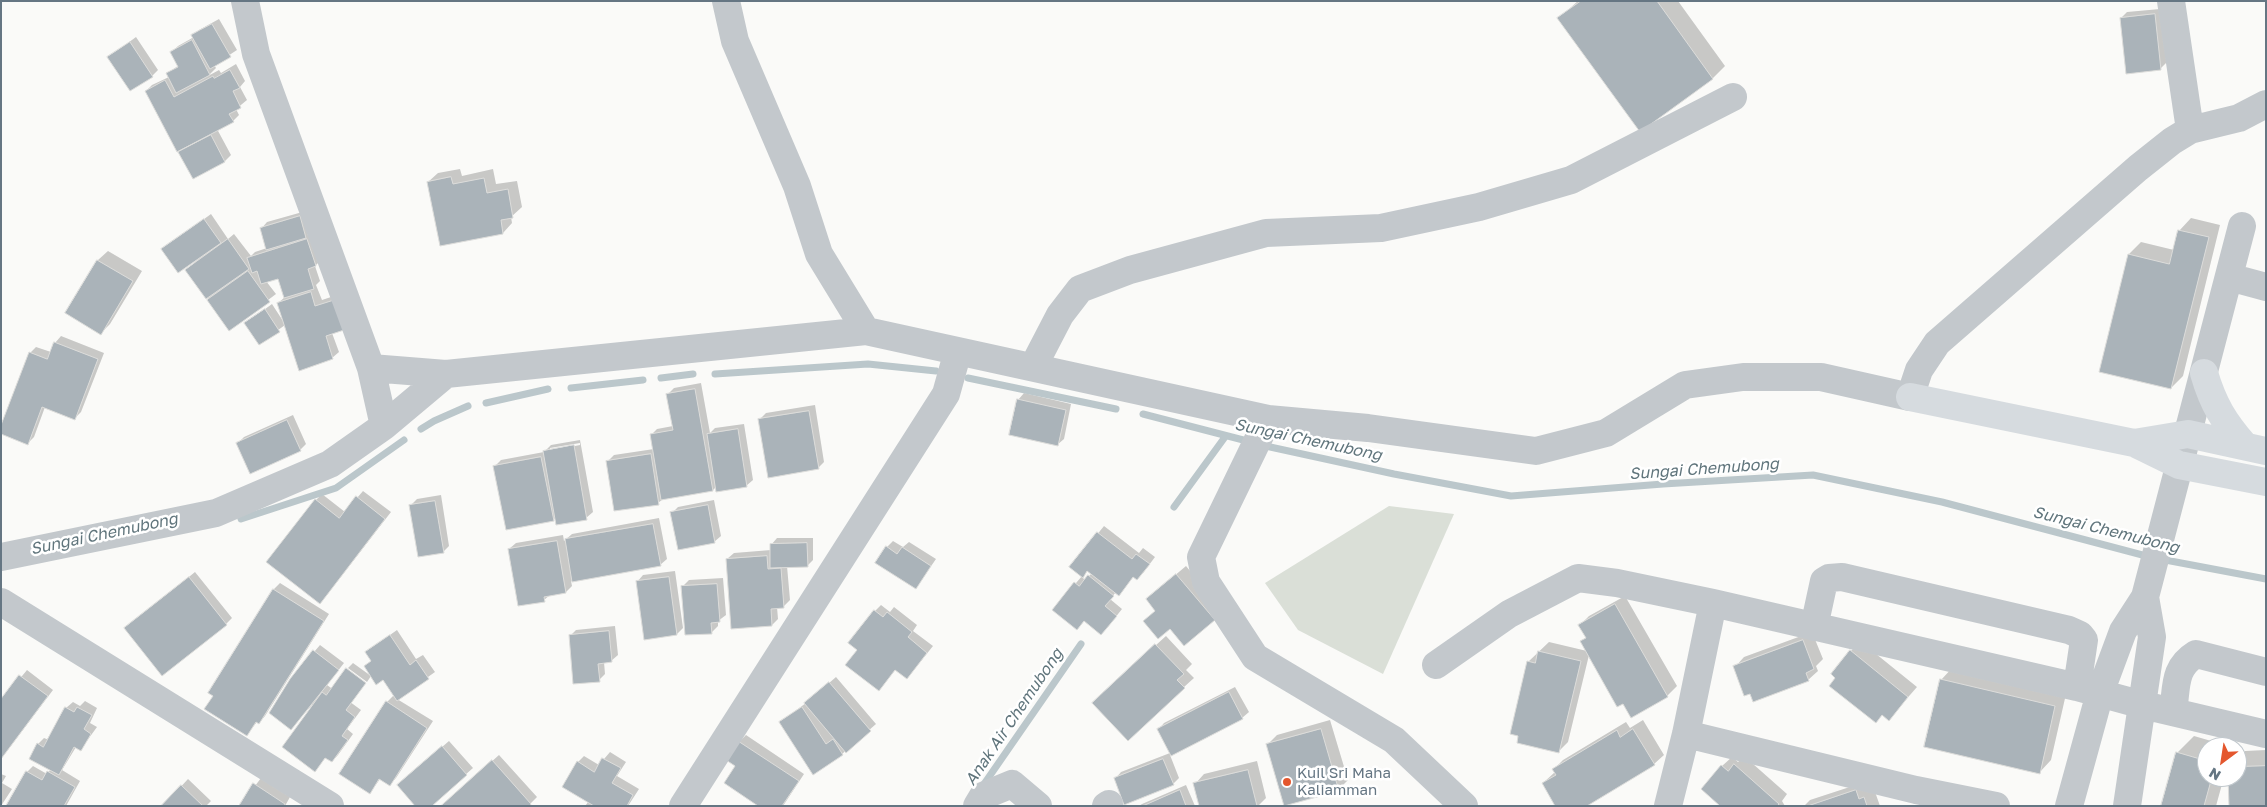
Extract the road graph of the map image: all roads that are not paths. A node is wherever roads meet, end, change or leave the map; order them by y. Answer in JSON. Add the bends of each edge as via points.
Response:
{"nodes":[{"id":1,"x":245,"y":1,"type":"edge"},
{"id":2,"x":726,"y":1,"type":"edge"},
{"id":3,"x":2171,"y":1,"type":"edge"},
{"id":4,"x":1733,"y":97,"type":"dead end"},
{"id":5,"x":2266,"y":104,"type":"edge"},
{"id":6,"x":2190,"y":130,"type":"junction"},
{"id":7,"x":2242,"y":226,"type":"dead end"},
{"id":8,"x":2229,"y":277,"type":"junction"},
{"id":9,"x":2266,"y":287,"type":"edge"},
{"id":10,"x":866,"y":331,"type":"junction"},
{"id":11,"x":958,"y":351,"type":"junction"},
{"id":12,"x":1033,"y":366,"type":"junction"},
{"id":13,"x":371,"y":368,"type":"junction"},
{"id":14,"x":2204,"y":373,"type":"junction"},
{"id":15,"x":446,"y":374,"type":"junction"},
{"id":16,"x":1910,"y":398,"type":"junction"},
{"id":17,"x":1266,"y":422,"type":"junction"},
{"id":18,"x":384,"y":426,"type":"junction"},
{"id":19,"x":2188,"y":434,"type":"junction"},
{"id":20,"x":2134,"y":443,"type":"junction"},
{"id":21,"x":2256,"y":449,"type":"edge"},
{"id":22,"x":2178,"y":471,"type":"junction"},
{"id":23,"x":2266,"y":482,"type":"edge"},
{"id":24,"x":1,"y":557,"type":"edge"},
{"id":25,"x":2145,"y":597,"type":"junction"},
{"id":26,"x":1,"y":602,"type":"edge"},
{"id":27,"x":1713,"y":603,"type":"junction"},
{"id":28,"x":1814,"y":627,"type":"junction"},
{"id":29,"x":1436,"y":665,"type":"dead end"},
{"id":30,"x":2266,"y":672,"type":"edge"},
{"id":31,"x":2089,"y":690,"type":"junction"},
{"id":32,"x":2143,"y":705,"type":"junction"},
{"id":33,"x":2173,"y":712,"type":"junction"},
{"id":34,"x":1686,"y":734,"type":"junction"},
{"id":35,"x":2266,"y":734,"type":"edge"},
{"id":36,"x":1914,"y":798,"type":"edge"},
{"id":37,"x":330,"y":806,"type":"edge"},
{"id":38,"x":683,"y":806,"type":"edge"},
{"id":39,"x":977,"y":806,"type":"edge"},
{"id":40,"x":1038,"y":806,"type":"edge"},
{"id":41,"x":1464,"y":806,"type":"edge"},
{"id":42,"x":1668,"y":806,"type":"edge"},
{"id":43,"x":1996,"y":806,"type":"edge"},
{"id":44,"x":2069,"y":806,"type":"edge"},
{"id":45,"x":2127,"y":806,"type":"edge"}],
"edges":[{"from":1,"to":13,"type":"street","via":[[256,54]]},
{"from":2,"to":10,"type":"street","via":[[735,41],[797,186],[818,254]]},
{"from":3,"to":6,"type":"street"},
{"from":4,"to":12,"type":"street","via":[[1571,180],[1479,207],[1381,228],[1266,233],[1130,270],[1080,289],[1060,315]]},
{"from":5,"to":6,"type":"street","via":[[2239,118]]},
{"from":6,"to":16,"type":"street","via":[[2138,168],[1937,343],[1919,370]]},
{"from":7,"to":8,"type":"street"},
{"from":8,"to":9,"type":"street"},
{"from":8,"to":14,"type":"street"},
{"from":10,"to":11,"type":"street"},
{"from":10,"to":15,"type":"street"},
{"from":11,"to":12,"type":"street"},
{"from":11,"to":38,"type":"street","via":[[946,394]]},
{"from":12,"to":17,"type":"street"},
{"from":13,"to":15,"type":"street"},
{"from":13,"to":18,"type":"street"},
{"from":14,"to":19,"type":"street"},
{"from":14,"to":21,"type":"main road","via":[[2220,415]]},
{"from":15,"to":18,"type":"street"},
{"from":16,"to":17,"type":"street","via":[[1822,376],[1743,377],[1685,385],[1606,433],[1536,451],[1368,428]]},
{"from":16,"to":20,"type":"main road"},
{"from":17,"to":41,"type":"street","via":[[1200,557],[1206,582],[1255,657],[1394,740]]},
{"from":18,"to":24,"type":"street","via":[[330,464],[216,513]]},
{"from":19,"to":20,"type":"main road"},
{"from":19,"to":21,"type":"main road"},
{"from":19,"to":22,"type":"street"},
{"from":20,"to":22,"type":"main road"},
{"from":22,"to":23,"type":"main road"},
{"from":22,"to":25,"type":"street"},
{"from":25,"to":31,"type":"street"},
{"from":25,"to":32,"type":"street","via":[[2152,637]]},
{"from":26,"to":37,"type":"street"},
{"from":27,"to":28,"type":"street"},
{"from":27,"to":29,"type":"street","via":[[1578,578],[1509,614]]},
{"from":27,"to":34,"type":"street"},
{"from":28,"to":31,"type":"street"},
{"from":28,"to":31,"type":"street","via":[[1824,581],[1842,577],[2080,635],[2084,640]]},
{"from":30,"to":33,"type":"street","via":[[2196,654],[2184,661],[2179,671]]},
{"from":31,"to":32,"type":"street"},
{"from":31,"to":44,"type":"street"},
{"from":32,"to":33,"type":"street"},
{"from":32,"to":45,"type":"street"},
{"from":33,"to":35,"type":"street"},
{"from":34,"to":36,"type":"street"},
{"from":34,"to":42,"type":"street"},
{"from":36,"to":43,"type":"street"},
{"from":39,"to":40,"type":"street","via":[[983,796],[1012,784]]}]}
